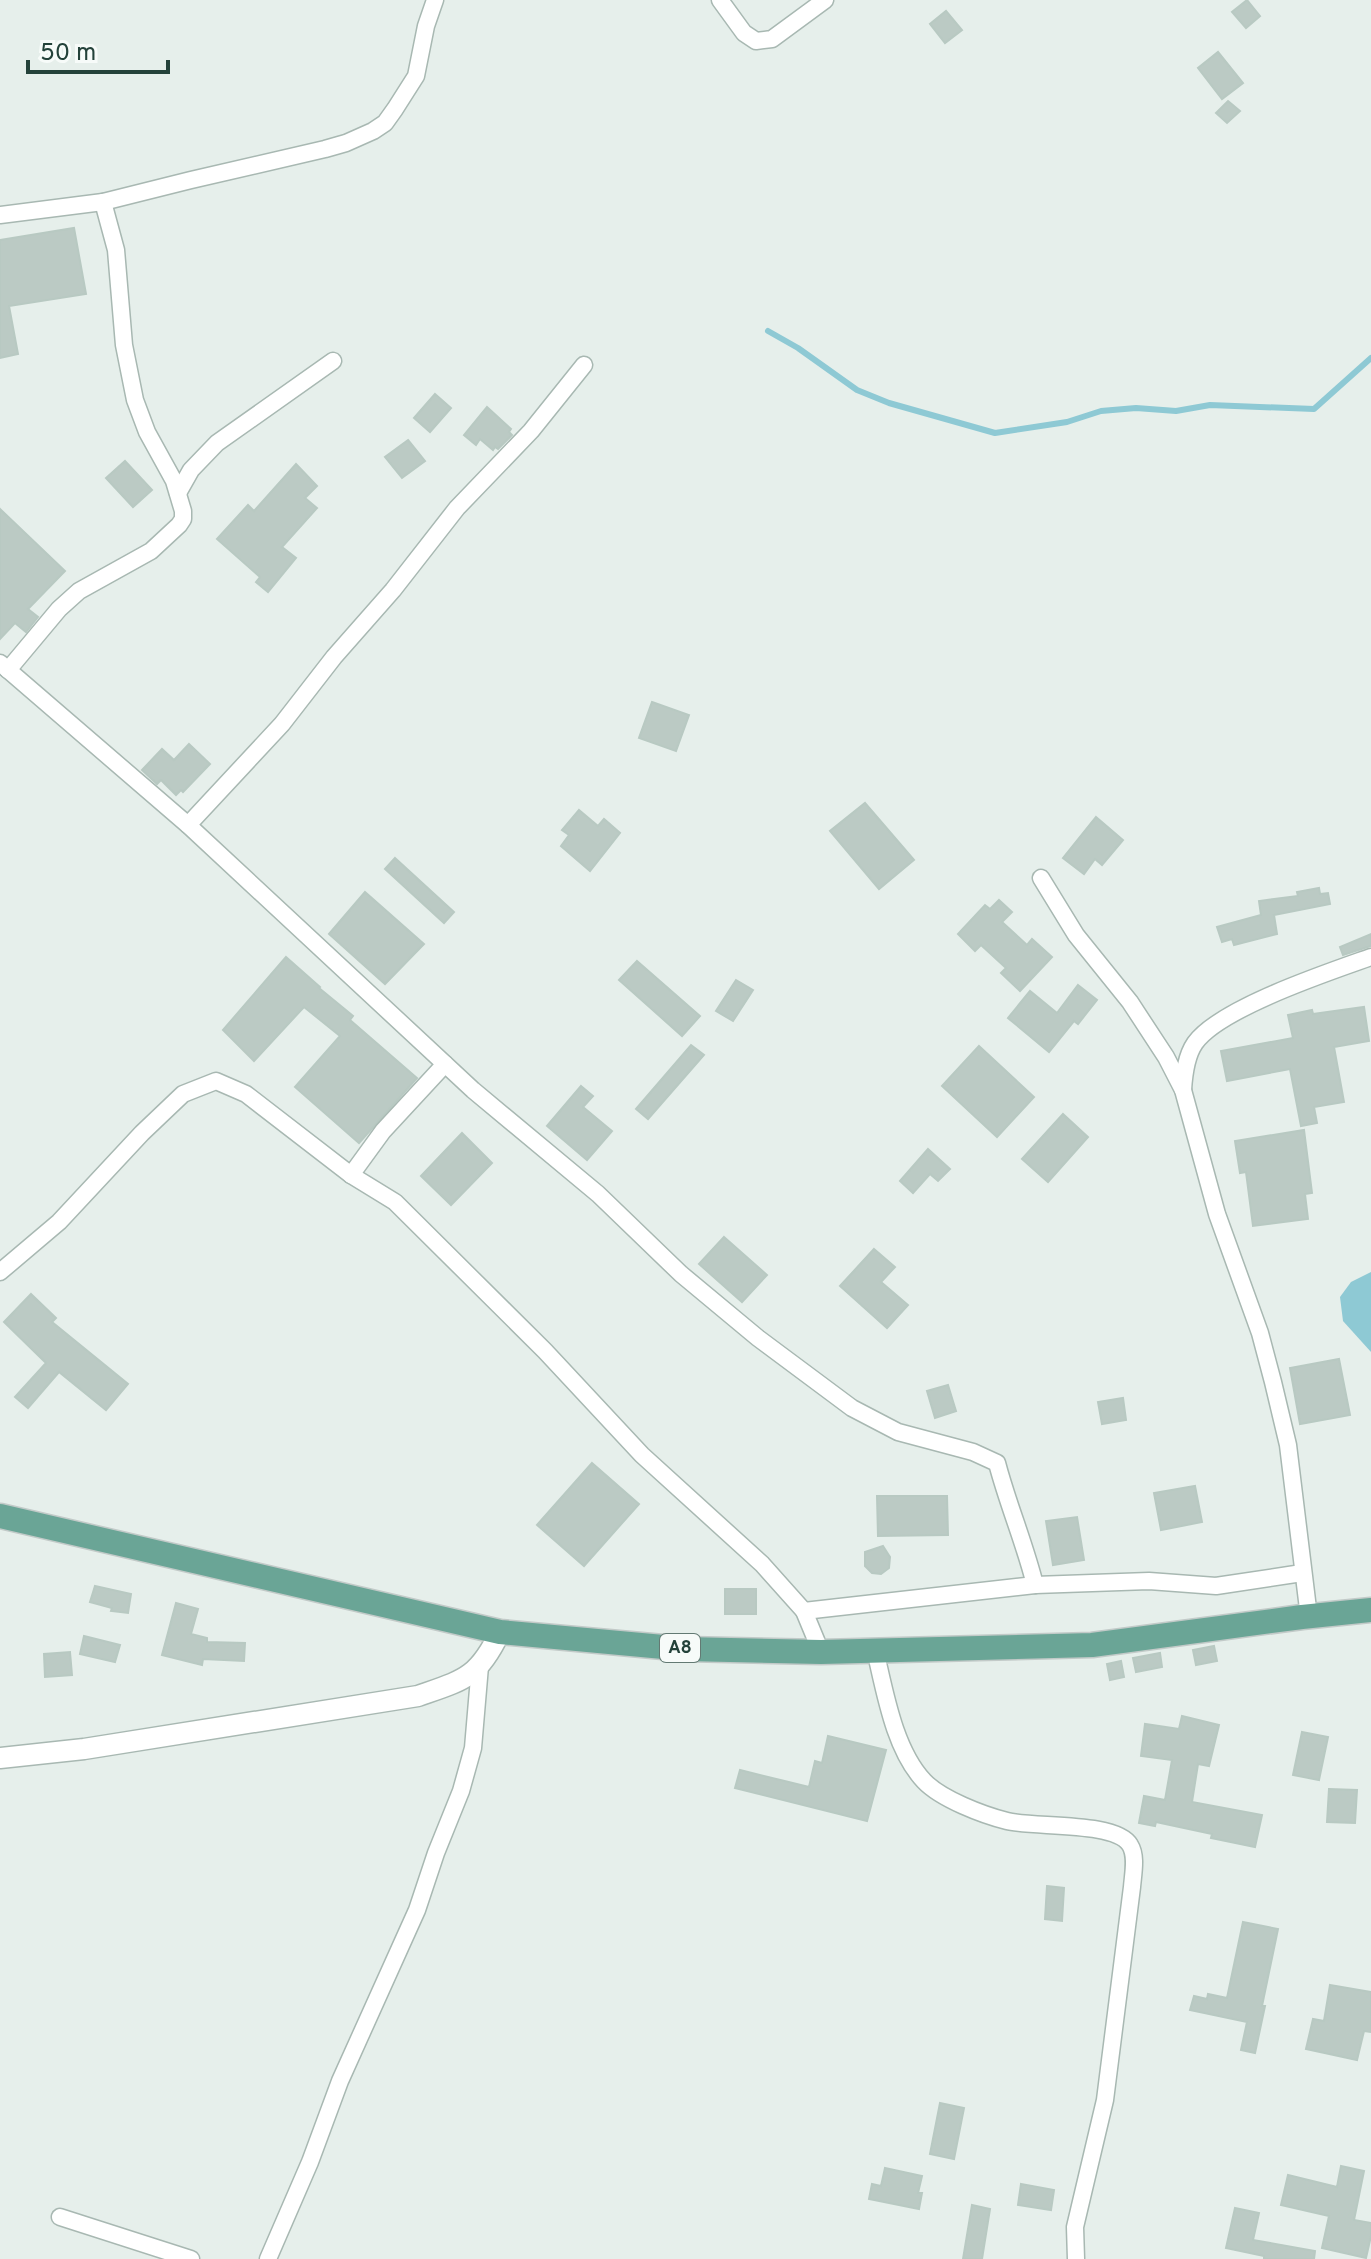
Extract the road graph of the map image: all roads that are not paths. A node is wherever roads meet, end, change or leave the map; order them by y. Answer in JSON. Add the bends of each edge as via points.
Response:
{"nodes":[{"id":1,"x":435,"y":0,"type":"edge"},
{"id":2,"x":720,"y":0,"type":"edge"},
{"id":3,"x":825,"y":0,"type":"edge"},
{"id":4,"x":103,"y":202,"type":"junction"},
{"id":5,"x":0,"y":215,"type":"edge"},
{"id":6,"x":333,"y":361,"type":"dead end"},
{"id":7,"x":584,"y":365,"type":"dead end"},
{"id":8,"x":178,"y":493,"type":"junction"},
{"id":9,"x":4,"y":666,"type":"edge"},
{"id":10,"x":188,"y":825,"type":"junction"},
{"id":11,"x":1041,"y":878,"type":"dead end"},
{"id":12,"x":1371,"y":957,"type":"edge"},
{"id":13,"x":445,"y":1064,"type":"junction"},
{"id":14,"x":1183,"y":1090,"type":"junction"},
{"id":15,"x":351,"y":1175,"type":"junction"},
{"id":16,"x":0,"y":1272,"type":"edge"},
{"id":17,"x":0,"y":1516,"type":"edge"},
{"id":18,"x":1302,"y":1573,"type":"junction"},
{"id":19,"x":1035,"y":1585,"type":"junction"},
{"id":20,"x":1371,"y":1610,"type":"edge"},
{"id":21,"x":804,"y":1611,"type":"junction"},
{"id":22,"x":1309,"y":1617,"type":"junction"},
{"id":23,"x":500,"y":1632,"type":"junction"},
{"id":24,"x":875,"y":1650,"type":"junction"},
{"id":25,"x":821,"y":1652,"type":"junction"},
{"id":26,"x":480,"y":1666,"type":"junction"},
{"id":27,"x":0,"y":1758,"type":"edge"},
{"id":28,"x":60,"y":2217,"type":"dead end"},
{"id":29,"x":191,"y":2259,"type":"edge"},
{"id":30,"x":268,"y":2259,"type":"edge"},
{"id":31,"x":1076,"y":2259,"type":"edge"}],
"edges":[{"from":1,"to":4,"type":"street","via":[[416,76],[385,123],[373,131],[325,149]]},
{"from":2,"to":3,"type":"street","via":[[756,41],[772,39]]},
{"from":4,"to":5,"type":"street"},
{"from":4,"to":8,"type":"street","via":[[116,250],[124,345],[135,400]]},
{"from":6,"to":8,"type":"street","via":[[217,443]]},
{"from":7,"to":10,"type":"street","via":[[531,431],[457,508],[282,724]]},
{"from":8,"to":9,"type":"street","via":[[183,511],[179,525],[151,551],[79,591]]},
{"from":9,"to":10,"type":"street"},
{"from":10,"to":13,"type":"street"},
{"from":11,"to":14,"type":"street","via":[[1076,935],[1130,1002]]},
{"from":12,"to":14,"type":"street","via":[[1282,990],[1218,1022],[1191,1050]]},
{"from":13,"to":15,"type":"street","via":[[383,1131]]},
{"from":13,"to":19,"type":"street","via":[[598,1194],[681,1274],[799,1370],[852,1408],[898,1432],[997,1463]]},
{"from":14,"to":18,"type":"street","via":[[1217,1214],[1273,1382],[1288,1445]]},
{"from":15,"to":16,"type":"street","via":[[246,1094],[216,1081],[183,1094],[59,1222]]},
{"from":15,"to":21,"type":"street","via":[[395,1202],[642,1455],[762,1564]]},
{"from":17,"to":23,"type":"main road","number":"A8"},
{"from":18,"to":19,"type":"street","via":[[1216,1586],[1149,1581]]},
{"from":18,"to":22,"type":"street"},
{"from":19,"to":21,"type":"street"},
{"from":20,"to":22,"type":"main road","number":"A8"},
{"from":21,"to":25,"type":"street"},
{"from":22,"to":24,"type":"main road","number":"A8","via":[[1092,1645]]},
{"from":23,"to":25,"type":"main road","number":"A8","via":[[685,1649]]},
{"from":23,"to":26,"type":"street"},
{"from":24,"to":25,"type":"main road","number":"A8"},
{"from":24,"to":31,"type":"street","via":[[891,1718],[924,1782],[950,1799],[1008,1822],[1104,1830],[1122,1835],[1131,1845],[1132,1887],[1105,2100],[1075,2227]]},
{"from":26,"to":27,"type":"street","via":[[453,1684],[418,1696]]},
{"from":26,"to":30,"type":"street","via":[[473,1748],[461,1791],[417,1910]]},
{"from":28,"to":29,"type":"street"}]}
